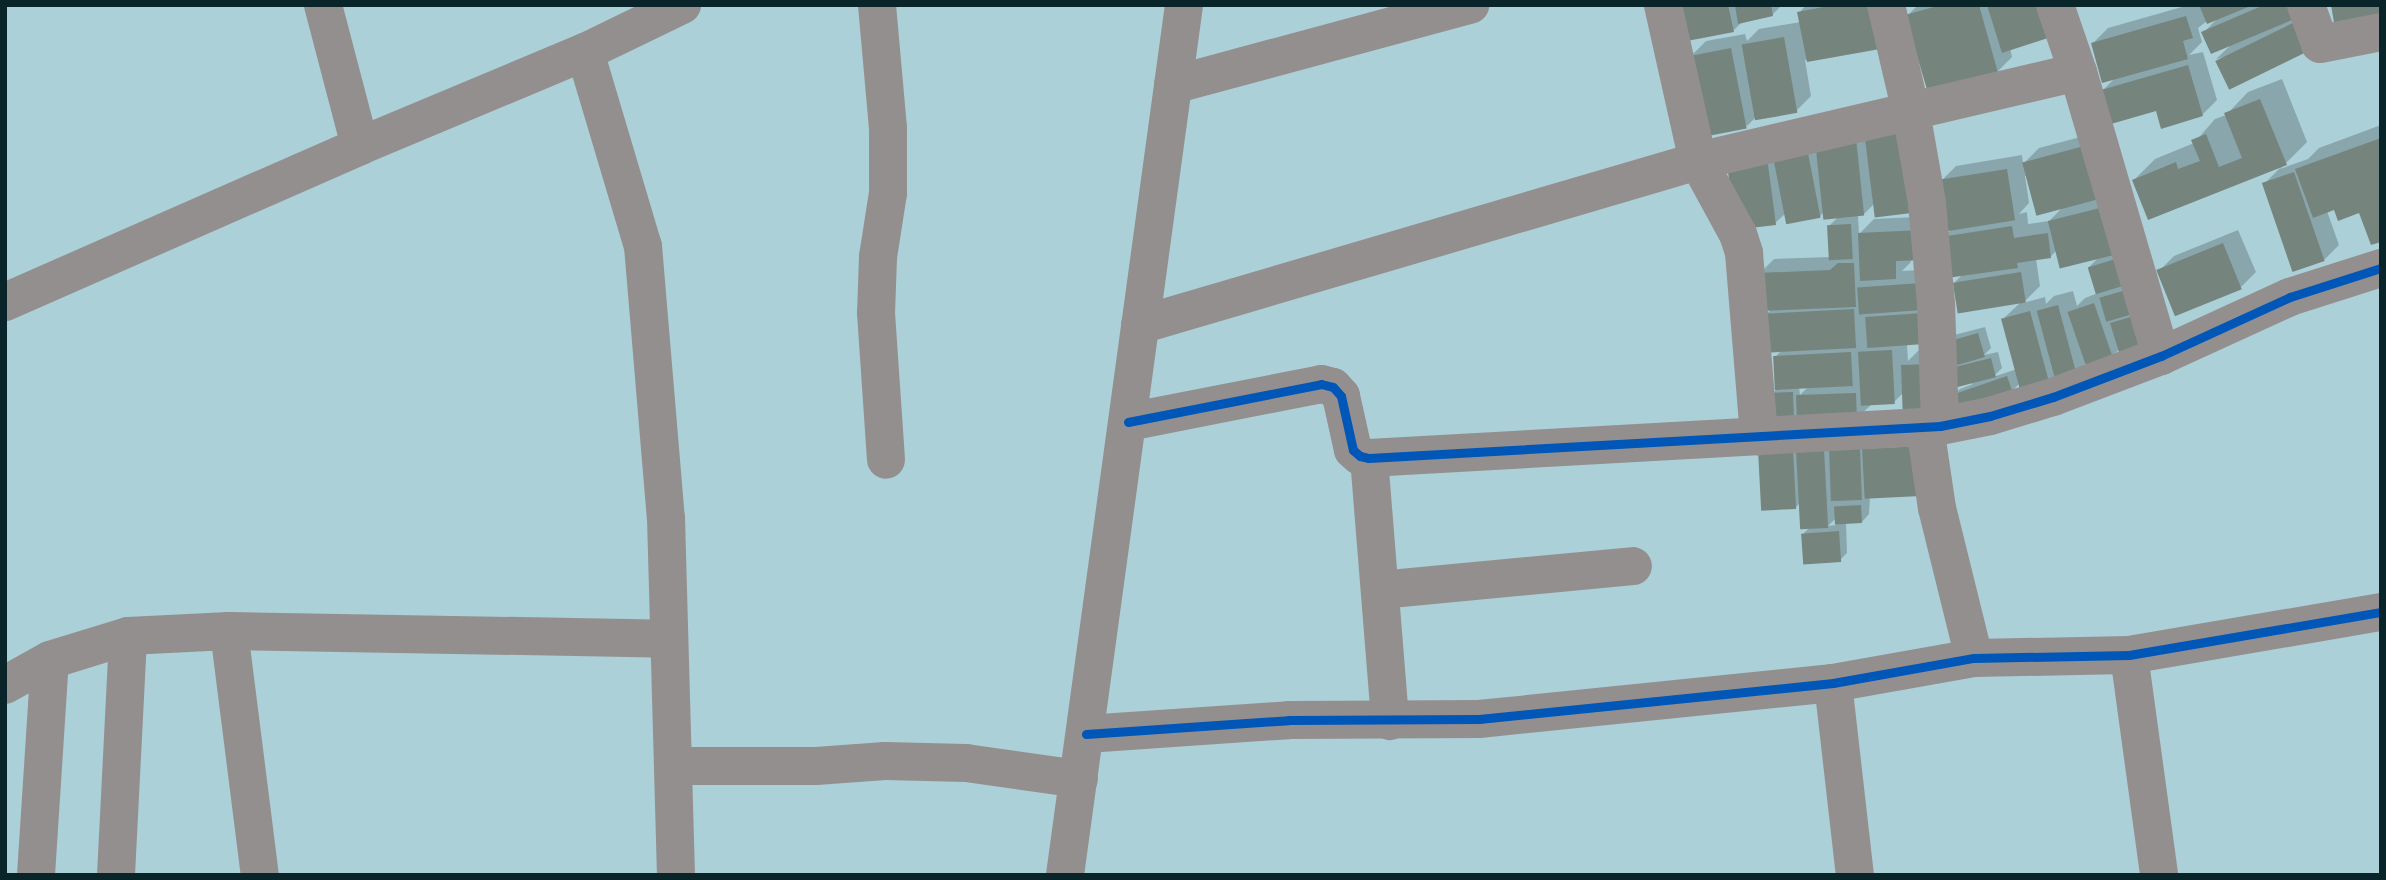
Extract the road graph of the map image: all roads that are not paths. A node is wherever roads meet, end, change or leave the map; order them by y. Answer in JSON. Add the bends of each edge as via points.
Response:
{"nodes":[{"id":1,"x":323,"y":5,"type":"edge"},
{"id":2,"x":682,"y":5,"type":"edge"},
{"id":3,"x":877,"y":5,"type":"edge"},
{"id":4,"x":1184,"y":5,"type":"edge"},
{"id":5,"x":1471,"y":5,"type":"edge"},
{"id":6,"x":1663,"y":5,"type":"edge"},
{"id":7,"x":1885,"y":5,"type":"edge"},
{"id":8,"x":2055,"y":5,"type":"edge"},
{"id":9,"x":2306,"y":5,"type":"edge"},
{"id":10,"x":2381,"y":33,"type":"edge"},
{"id":11,"x":585,"y":52,"type":"junction"},
{"id":12,"x":2078,"y":72,"type":"junction"},
{"id":13,"x":1173,"y":85,"type":"junction"},
{"id":14,"x":1911,"y":112,"type":"junction"},
{"id":15,"x":360,"y":146,"type":"junction"},
{"id":16,"x":1698,"y":161,"type":"junction"},
{"id":17,"x":2381,"y":268,"type":"edge"},
{"id":18,"x":5,"y":302,"type":"edge"},
{"id":19,"x":1140,"y":325,"type":"junction"},
{"id":20,"x":2161,"y":356,"type":"junction"},
{"id":21,"x":1128,"y":422,"type":"junction"},
{"id":22,"x":1933,"y":426,"type":"junction"},
{"id":23,"x":1759,"y":436,"type":"junction"},
{"id":24,"x":1370,"y":458,"type":"junction"},
{"id":25,"x":886,"y":460,"type":"dead end"},
{"id":26,"x":1633,"y":566,"type":"dead end"},
{"id":27,"x":1380,"y":590,"type":"junction"},
{"id":28,"x":2381,"y":612,"type":"edge"},
{"id":29,"x":229,"y":631,"type":"junction"},
{"id":30,"x":128,"y":636,"type":"junction"},
{"id":31,"x":668,"y":639,"type":"junction"},
{"id":32,"x":2129,"y":655,"type":"junction"},
{"id":33,"x":1973,"y":658,"type":"junction"},
{"id":34,"x":50,"y":660,"type":"junction"},
{"id":35,"x":1833,"y":683,"type":"junction"},
{"id":36,"x":5,"y":685,"type":"edge"},
{"id":37,"x":1390,"y":721,"type":"junction"},
{"id":38,"x":1086,"y":734,"type":"junction"},
{"id":39,"x":675,"y":766,"type":"junction"},
{"id":40,"x":1079,"y":779,"type":"junction"},
{"id":41,"x":36,"y":875,"type":"edge"},
{"id":42,"x":116,"y":875,"type":"edge"},
{"id":43,"x":260,"y":875,"type":"edge"},
{"id":44,"x":676,"y":875,"type":"edge"},
{"id":45,"x":1065,"y":875,"type":"edge"},
{"id":46,"x":1855,"y":875,"type":"edge"},
{"id":47,"x":2159,"y":875,"type":"edge"}],
"edges":[{"from":1,"to":15,"type":"street"},
{"from":2,"to":11,"type":"street"},
{"from":3,"to":25,"type":"street","via":[[888,128],[888,193],[878,257],[876,313]]},
{"from":4,"to":13,"type":"street"},
{"from":5,"to":13,"type":"street"},
{"from":6,"to":16,"type":"street"},
{"from":7,"to":14,"type":"street"},
{"from":8,"to":12,"type":"street"},
{"from":9,"to":10,"type":"street","via":[[2320,44]]},
{"from":11,"to":15,"type":"street"},
{"from":11,"to":31,"type":"street","via":[[643,246],[666,518]]},
{"from":12,"to":14,"type":"street"},
{"from":12,"to":20,"type":"street"},
{"from":13,"to":19,"type":"street"},
{"from":14,"to":16,"type":"street"},
{"from":14,"to":22,"type":"street","via":[[1927,203],[1936,303]]},
{"from":15,"to":18,"type":"street"},
{"from":16,"to":19,"type":"street"},
{"from":16,"to":23,"type":"street","via":[[1744,253]]},
{"from":17,"to":20,"type":"street","via":[[2290,297]]},
{"from":19,"to":21,"type":"street"},
{"from":20,"to":22,"type":"street","via":[[2053,397],[1990,416]]},
{"from":21,"to":24,"type":"street","via":[[1321,384],[1333,387],[1341,396],[1353,450]]},
{"from":21,"to":38,"type":"street"},
{"from":22,"to":23,"type":"street"},
{"from":22,"to":33,"type":"street","via":[[1937,508]]},
{"from":23,"to":24,"type":"street"},
{"from":24,"to":27,"type":"street"},
{"from":26,"to":27,"type":"street"},
{"from":27,"to":37,"type":"street"},
{"from":28,"to":32,"type":"street"},
{"from":29,"to":30,"type":"street"},
{"from":29,"to":31,"type":"street"},
{"from":29,"to":43,"type":"street"},
{"from":30,"to":34,"type":"street"},
{"from":30,"to":42,"type":"street"},
{"from":31,"to":39,"type":"street"},
{"from":32,"to":33,"type":"street"},
{"from":32,"to":47,"type":"street"},
{"from":33,"to":35,"type":"street"},
{"from":34,"to":36,"type":"street"},
{"from":34,"to":41,"type":"street"},
{"from":35,"to":37,"type":"street","via":[[1479,719]]},
{"from":35,"to":46,"type":"street"},
{"from":37,"to":38,"type":"street","via":[[1289,720]]},
{"from":38,"to":40,"type":"street"},
{"from":39,"to":40,"type":"street","via":[[966,763]]},
{"from":39,"to":44,"type":"street"},
{"from":40,"to":45,"type":"street"}]}
